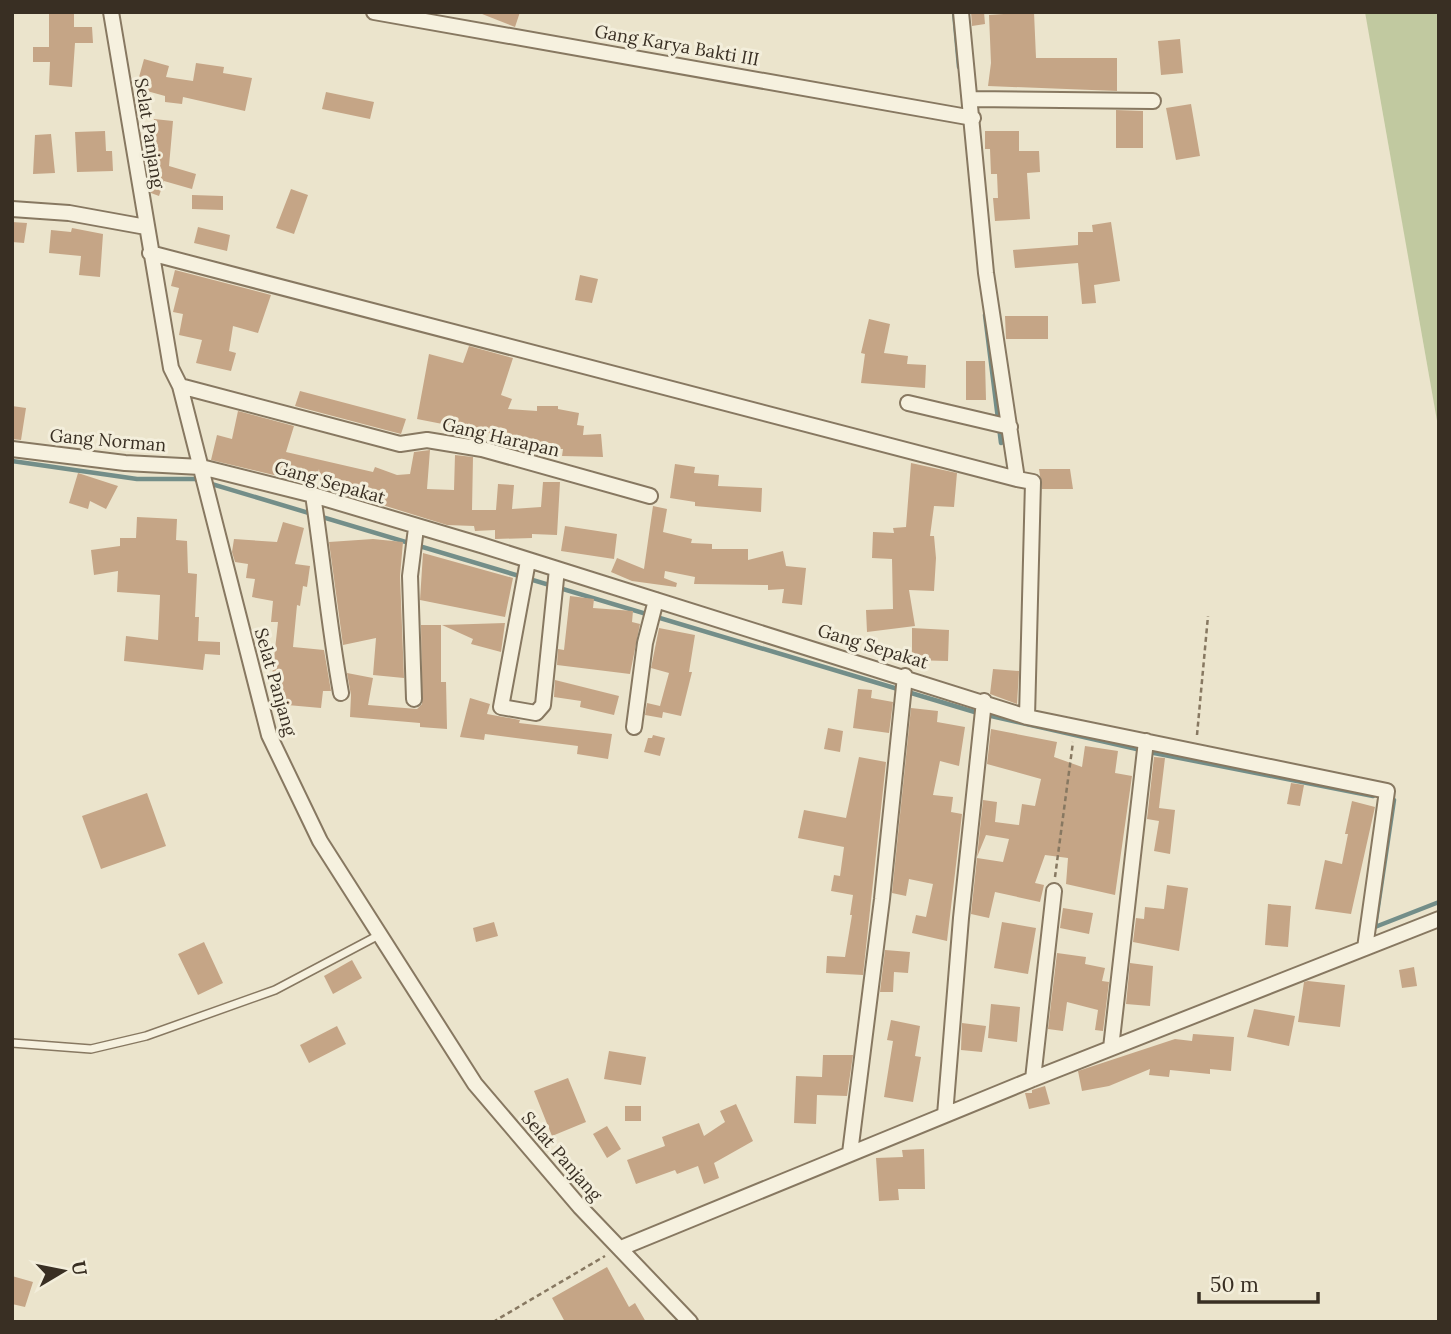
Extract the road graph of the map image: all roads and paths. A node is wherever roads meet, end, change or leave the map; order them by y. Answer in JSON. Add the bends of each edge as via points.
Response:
{"nodes":[{"id":1,"x":111,"y":12,"type":"edge"},
{"id":2,"x":374,"y":12,"type":"edge"},
{"id":3,"x":961,"y":12,"type":"edge"},
{"id":4,"x":971,"y":99,"type":"junction"},
{"id":5,"x":1153,"y":101,"type":"dead end"},
{"id":6,"x":966,"y":116,"type":"junction"},
{"id":7,"x":12,"y":209,"type":"edge"},
{"id":8,"x":146,"y":226,"type":"junction"},
{"id":9,"x":150,"y":253,"type":"junction"},
{"id":10,"x":180,"y":386,"type":"junction"},
{"id":11,"x":908,"y":403,"type":"dead end"},
{"id":12,"x":1010,"y":427,"type":"junction"},
{"id":13,"x":12,"y":449,"type":"edge"},
{"id":14,"x":201,"y":469,"type":"junction"},
{"id":15,"x":1017,"y":479,"type":"junction"},
{"id":16,"x":650,"y":496,"type":"dead end"},
{"id":17,"x":315,"y":508,"type":"junction"},
{"id":18,"x":414,"y":537,"type":"junction"},
{"id":19,"x":528,"y":566,"type":"junction"},
{"id":20,"x":556,"y":573,"type":"junction"},
{"id":21,"x":653,"y":610,"type":"junction"},
{"id":22,"x":1208,"y":616,"type":"dead end"},
{"id":23,"x":904,"y":679,"type":"junction"},
{"id":24,"x":341,"y":693,"type":"dead end"},
{"id":25,"x":414,"y":699,"type":"dead end"},
{"id":26,"x":983,"y":709,"type":"junction"},
{"id":27,"x":1027,"y":717,"type":"junction"},
{"id":28,"x":634,"y":727,"type":"dead end"},
{"id":29,"x":1074,"y":736,"type":"dead end"},
{"id":30,"x":1146,"y":742,"type":"junction"},
{"id":31,"x":1195,"y":753,"type":"junction"},
{"id":32,"x":1054,"y":891,"type":"joint"},
{"id":33,"x":1439,"y":919,"type":"edge"},
{"id":34,"x":379,"y":935,"type":"junction"},
{"id":35,"x":1365,"y":948,"type":"junction"},
{"id":36,"x":12,"y":1043,"type":"edge"},
{"id":37,"x":1111,"y":1048,"type":"junction"},
{"id":38,"x":1033,"y":1079,"type":"junction"},
{"id":39,"x":945,"y":1115,"type":"junction"},
{"id":40,"x":850,"y":1153,"type":"junction"},
{"id":41,"x":621,"y":1248,"type":"junction"},
{"id":42,"x":493,"y":1322,"type":"edge"},
{"id":43,"x":690,"y":1322,"type":"edge"}],
"edges":[{"from":1,"to":8,"type":"street","name":"Selat Panjang"},
{"from":2,"to":6,"type":"street","name":"Gang Karya Bakti III"},
{"from":3,"to":4,"type":"street"},
{"from":4,"to":5,"type":"street"},
{"from":4,"to":6,"type":"street"},
{"from":6,"to":12,"type":"street"},
{"from":7,"to":8,"type":"street"},
{"from":8,"to":9,"type":"street","name":"Selat Panjang"},
{"from":9,"to":10,"type":"street","name":"Selat Panjang","via":[[171,368]]},
{"from":9,"to":15,"type":"street"},
{"from":10,"to":14,"type":"street","name":"Selat Panjang"},
{"from":10,"to":16,"type":"street","name":"Gang Harapan","via":[[400,444],[427,440],[497,453]]},
{"from":11,"to":12,"type":"street"},
{"from":12,"to":15,"type":"street"},
{"from":13,"to":14,"type":"street","name":"Gang Norman"},
{"from":14,"to":17,"type":"street","name":"Gang Sepakat"},
{"from":14,"to":34,"type":"street","name":"Selat Panjang","via":[[269,735],[320,841]]},
{"from":15,"to":27,"type":"street","via":[[1033,482]]},
{"from":17,"to":18,"type":"street","name":"Gang Sepakat"},
{"from":17,"to":24,"type":"street"},
{"from":18,"to":19,"type":"street","name":"Gang Sepakat"},
{"from":18,"to":25,"type":"street","via":[[410,638]]},
{"from":19,"to":20,"type":"street","name":"Gang Sepakat"},
{"from":19,"to":20,"type":"street","via":[[501,707],[536,713],[543,705]]},
{"from":20,"to":21,"type":"street","name":"Gang Sepakat"},
{"from":21,"to":23,"type":"street","name":"Gang Sepakat"},
{"from":21,"to":28,"type":"street"},
{"from":22,"to":31,"type":"path"},
{"from":23,"to":26,"type":"street","name":"Gang Sepakat"},
{"from":23,"to":40,"type":"street"},
{"from":26,"to":27,"type":"street","name":"Gang Sepakat"},
{"from":26,"to":39,"type":"street"},
{"from":27,"to":30,"type":"street","name":"Gang Sepakat"},
{"from":29,"to":32,"type":"path"},
{"from":30,"to":31,"type":"street","name":"Gang Sepakat"},
{"from":30,"to":37,"type":"street"},
{"from":31,"to":35,"type":"street","name":"Gang Sepakat","via":[[1387,790]]},
{"from":32,"to":38,"type":"street"},
{"from":33,"to":35,"type":"street"},
{"from":34,"to":36,"type":"lane","via":[[275,990],[146,1036],[91,1049]]},
{"from":34,"to":41,"type":"street","name":"Selat Panjang","via":[[475,1084]]},
{"from":35,"to":37,"type":"street"},
{"from":37,"to":38,"type":"street"},
{"from":38,"to":39,"type":"street"},
{"from":39,"to":40,"type":"street"},
{"from":40,"to":41,"type":"street"},
{"from":41,"to":42,"type":"path"},
{"from":41,"to":43,"type":"street","name":"Selat Panjang"}]}
